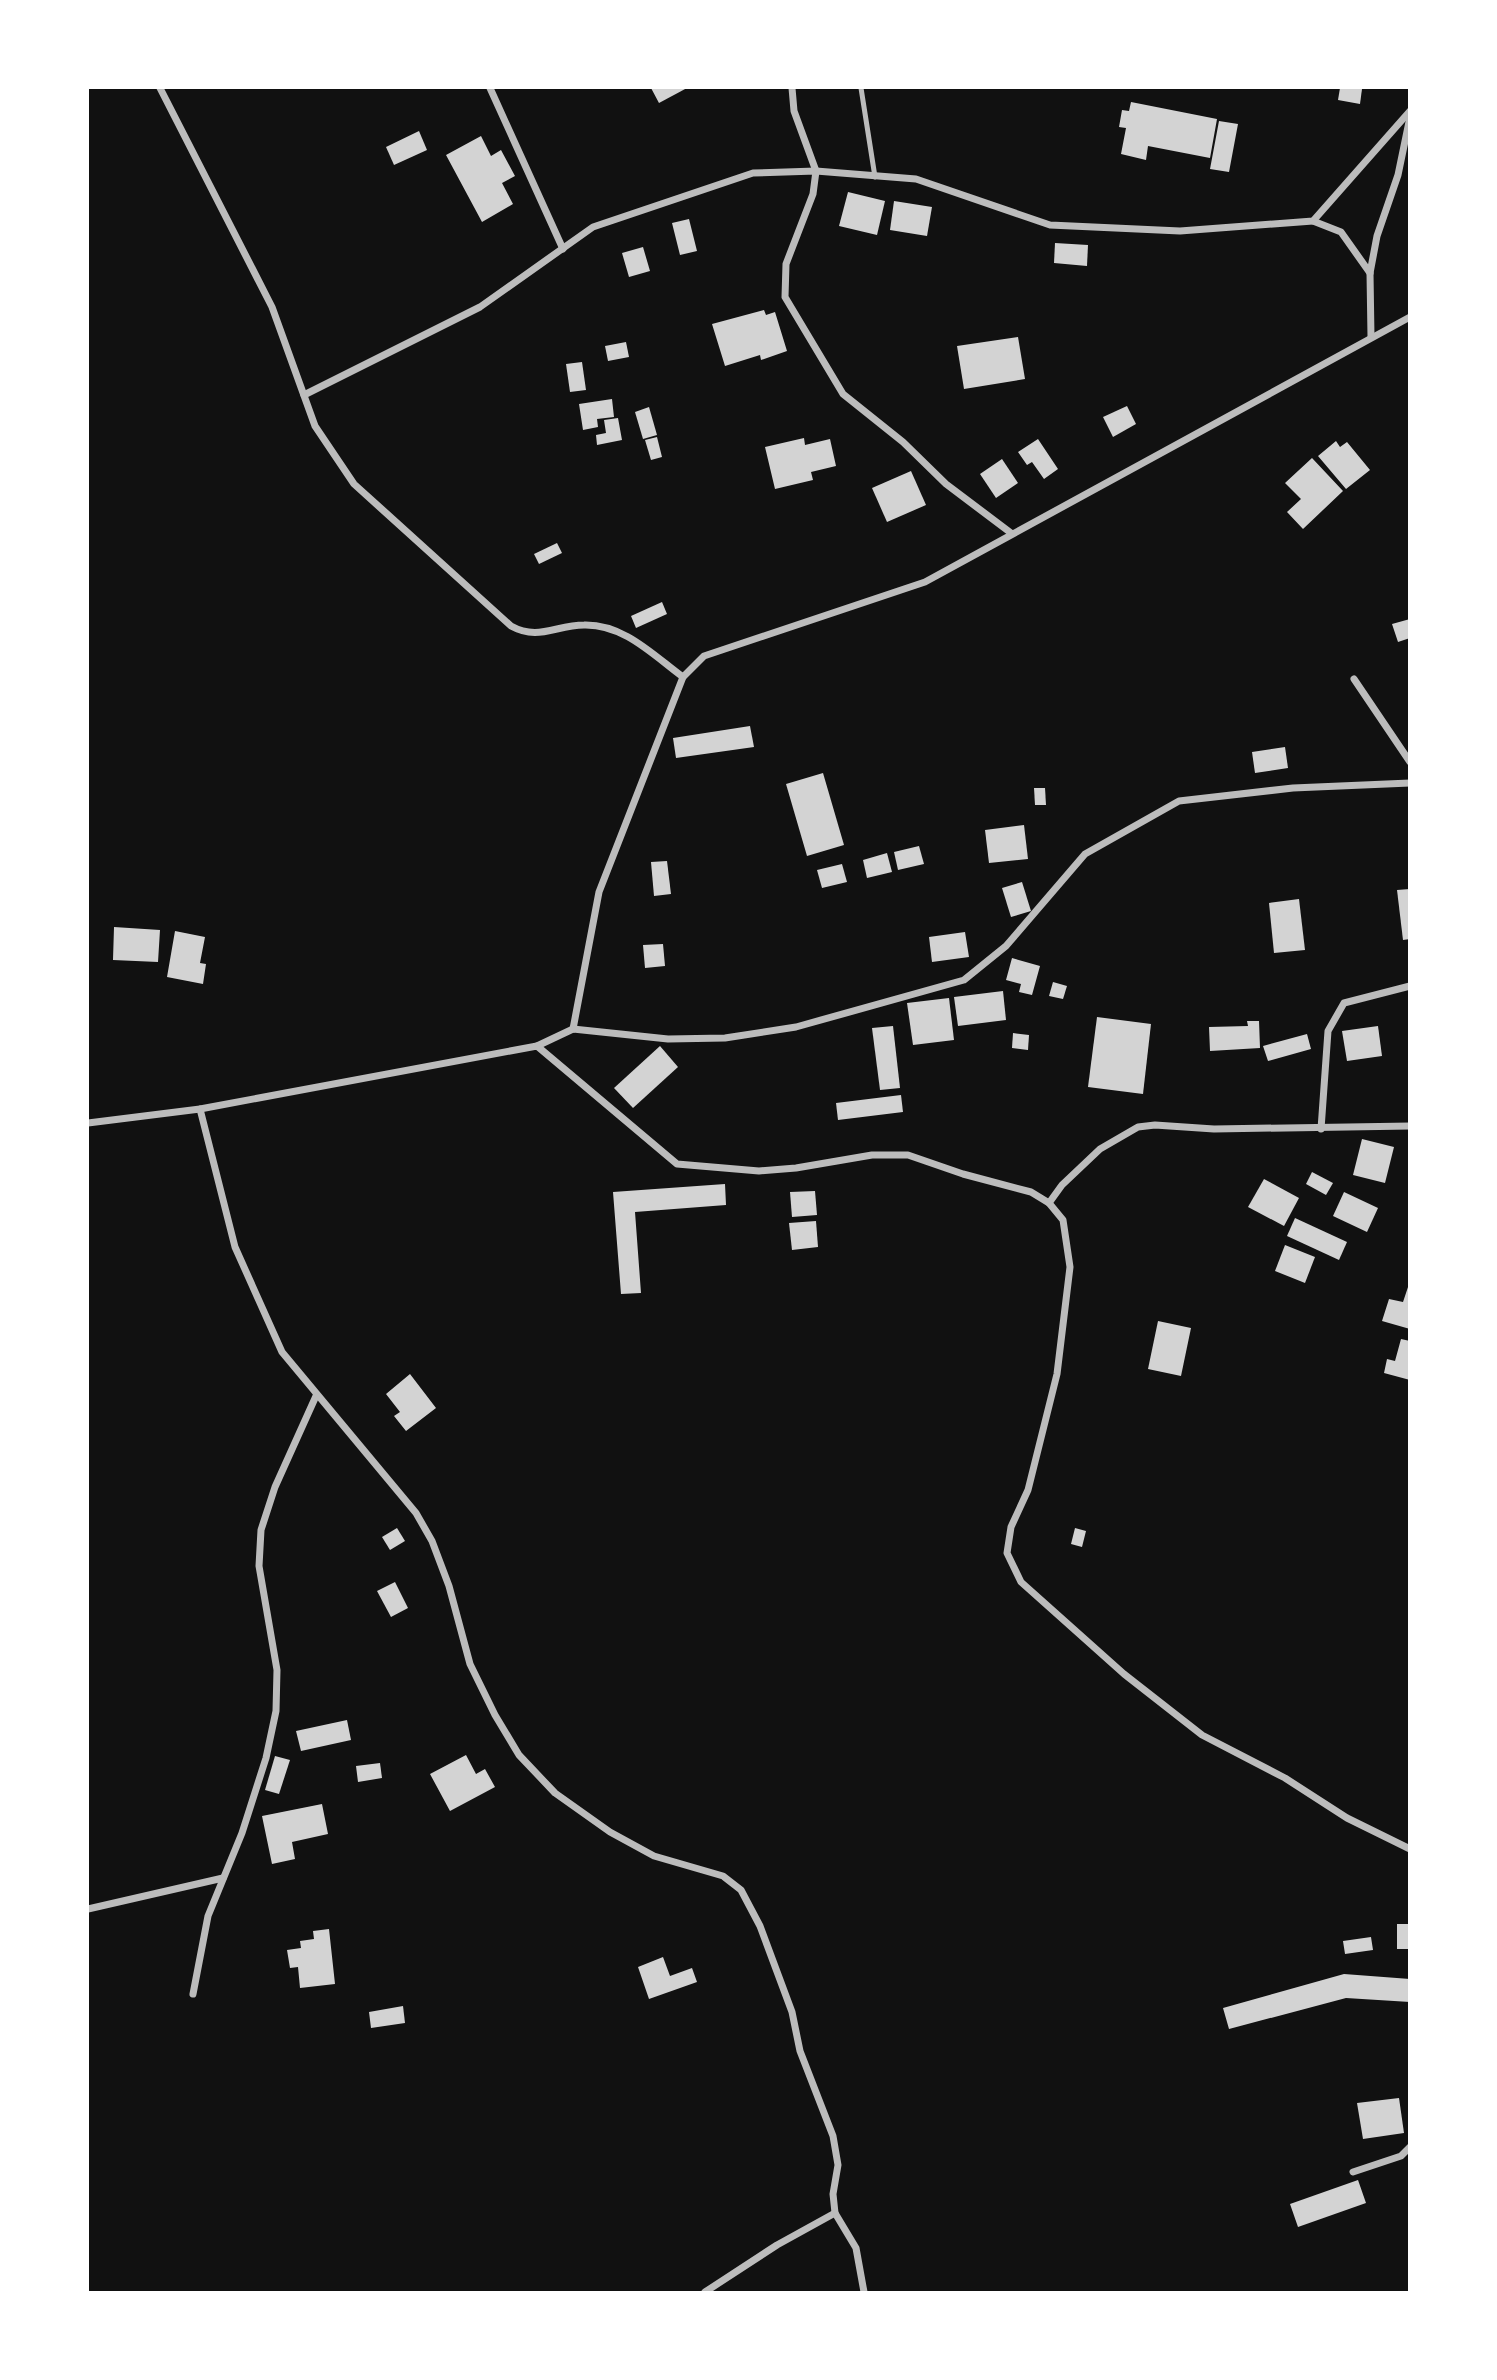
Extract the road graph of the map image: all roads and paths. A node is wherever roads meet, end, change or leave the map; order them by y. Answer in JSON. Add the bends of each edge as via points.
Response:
{"nodes":[{"id":1,"x":160,"y":88,"type":"edge"},
{"id":2,"x":490,"y":88,"type":"edge"},
{"id":3,"x":792,"y":88,"type":"edge"},
{"id":4,"x":861,"y":88,"type":"edge"},
{"id":5,"x":1409,"y":111,"type":"edge"},
{"id":6,"x":1409,"y":117,"type":"edge"},
{"id":7,"x":817,"y":171,"type":"junction"},
{"id":8,"x":875,"y":177,"type":"junction"},
{"id":9,"x":1313,"y":221,"type":"junction"},
{"id":10,"x":563,"y":248,"type":"junction"},
{"id":11,"x":1370,"y":273,"type":"junction"},
{"id":12,"x":1409,"y":317,"type":"edge"},
{"id":13,"x":1371,"y":337,"type":"junction"},
{"id":14,"x":303,"y":395,"type":"junction"},
{"id":15,"x":1011,"y":533,"type":"junction"},
{"id":16,"x":683,"y":677,"type":"junction"},
{"id":17,"x":1354,"y":679,"type":"dead end"},
{"id":18,"x":1409,"y":762,"type":"edge"},
{"id":19,"x":1409,"y":783,"type":"edge"},
{"id":20,"x":1409,"y":986,"type":"edge"},
{"id":21,"x":573,"y":1029,"type":"junction"},
{"id":22,"x":537,"y":1046,"type":"junction"},
{"id":23,"x":201,"y":1109,"type":"junction"},
{"id":24,"x":88,"y":1123,"type":"edge"},
{"id":25,"x":1409,"y":1126,"type":"edge"},
{"id":26,"x":1321,"y":1129,"type":"junction"},
{"id":27,"x":1049,"y":1203,"type":"junction"},
{"id":28,"x":316,"y":1396,"type":"junction"},
{"id":29,"x":1409,"y":1849,"type":"edge"},
{"id":30,"x":223,"y":1878,"type":"junction"},
{"id":31,"x":88,"y":1909,"type":"edge"},
{"id":32,"x":193,"y":1994,"type":"dead end"},
{"id":33,"x":1409,"y":2147,"type":"edge"},
{"id":34,"x":1353,"y":2172,"type":"dead end"},
{"id":35,"x":835,"y":2213,"type":"junction"},
{"id":36,"x":705,"y":2292,"type":"edge"},
{"id":37,"x":864,"y":2292,"type":"edge"}],
"edges":[{"from":1,"to":14,"type":"street","via":[[272,307]]},
{"from":2,"to":10,"type":"street"},
{"from":3,"to":7,"type":"street","via":[[794,111]]},
{"from":4,"to":8,"type":"lane"},
{"from":5,"to":9,"type":"street"},
{"from":6,"to":11,"type":"street"},
{"from":7,"to":8,"type":"street"},
{"from":7,"to":10,"type":"street","via":[[753,173],[593,227]]},
{"from":7,"to":15,"type":"street","via":[[786,264],[785,297],[843,394],[946,484]]},
{"from":8,"to":9,"type":"street","via":[[916,179],[1050,225],[1180,231]]},
{"from":9,"to":11,"type":"street","via":[[1341,232]]},
{"from":10,"to":14,"type":"street","via":[[480,307]]},
{"from":11,"to":13,"type":"street"},
{"from":12,"to":13,"type":"street"},
{"from":13,"to":15,"type":"street"},
{"from":14,"to":16,"type":"street","via":[[315,426],[354,484],[511,626],[525,634],[585,625],[624,632]]},
{"from":15,"to":16,"type":"street","via":[[925,582],[704,656]]},
{"from":16,"to":21,"type":"street","via":[[599,892]]},
{"from":17,"to":18,"type":"street"},
{"from":19,"to":21,"type":"street","via":[[1293,788],[1179,800],[1085,854],[1006,946],[964,980],[796,1027],[725,1038],[668,1039]]},
{"from":20,"to":26,"type":"street","via":[[1344,1003],[1328,1031]]},
{"from":21,"to":22,"type":"street"},
{"from":22,"to":23,"type":"street"},
{"from":22,"to":27,"type":"street","via":[[677,1164],[759,1171],[872,1155],[908,1155],[1031,1192]]},
{"from":23,"to":24,"type":"street"},
{"from":23,"to":28,"type":"street","via":[[235,1247],[282,1352]]},
{"from":25,"to":26,"type":"street"},
{"from":26,"to":27,"type":"street","via":[[1138,1128],[1100,1149]]},
{"from":27,"to":29,"type":"street","via":[[1063,1220],[1070,1266],[1057,1374],[1045,1428],[1028,1490],[1011,1527],[1007,1553],[1021,1582],[1124,1674],[1202,1735]]},
{"from":28,"to":30,"type":"street","via":[[261,1530],[260,1566],[276,1670],[276,1711],[243,1833]]},
{"from":28,"to":35,"type":"street","via":[[415,1513],[432,1541],[470,1664],[519,1755],[555,1793],[610,1832],[654,1856],[723,1877],[741,1890],[760,1926],[792,2012],[800,2051],[834,2136],[838,2165]]},
{"from":30,"to":31,"type":"street"},
{"from":30,"to":32,"type":"street","via":[[208,1916]]},
{"from":33,"to":34,"type":"street","via":[[1401,2156]]},
{"from":35,"to":36,"type":"street"},
{"from":35,"to":37,"type":"street","via":[[856,2248]]}]}
